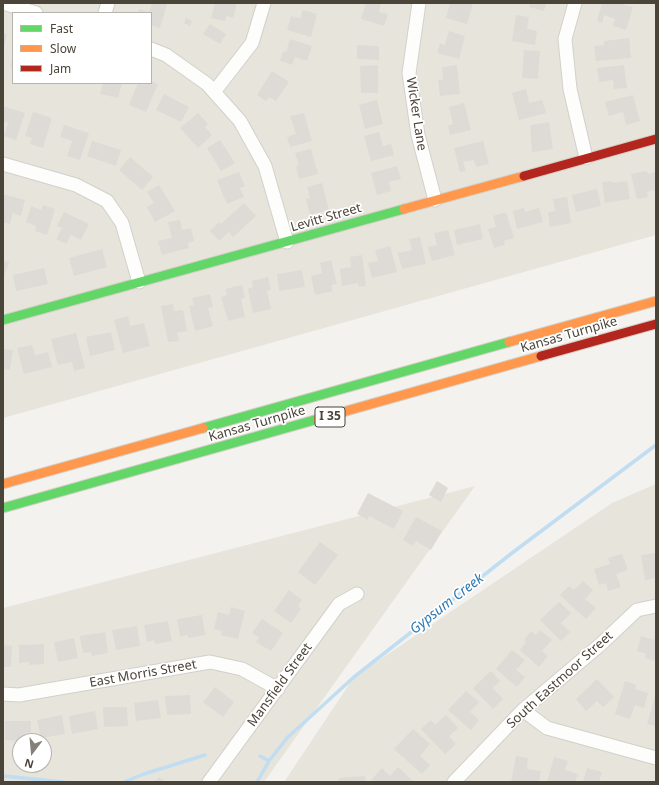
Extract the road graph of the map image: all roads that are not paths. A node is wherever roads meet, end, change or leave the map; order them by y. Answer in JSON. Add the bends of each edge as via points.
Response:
{"nodes":[{"id":1,"x":3,"y":3,"type":"edge"},
{"id":2,"x":264,"y":3,"type":"edge"},
{"id":3,"x":419,"y":3,"type":"edge"},
{"id":4,"x":575,"y":3,"type":"edge"},
{"id":5,"x":33,"y":12,"type":"edge"},
{"id":6,"x":152,"y":49,"type":"edge"},
{"id":7,"x":214,"y":92,"type":"junction"},
{"id":8,"x":656,"y":139,"type":"edge"},
{"id":9,"x":586,"y":158,"type":"junction"},
{"id":10,"x":3,"y":164,"type":"edge"},
{"id":11,"x":435,"y":200,"type":"junction"},
{"id":12,"x":287,"y":242,"type":"junction"},
{"id":13,"x":139,"y":282,"type":"junction"},
{"id":14,"x":656,"y":301,"type":"edge"},
{"id":15,"x":3,"y":320,"type":"edge"},
{"id":16,"x":656,"y":324,"type":"edge"},
{"id":17,"x":3,"y":484,"type":"edge"},
{"id":18,"x":3,"y":508,"type":"edge"},
{"id":19,"x":357,"y":594,"type":"dead end"},
{"id":20,"x":656,"y":606,"type":"edge"},
{"id":21,"x":278,"y":689,"type":"junction"},
{"id":22,"x":3,"y":694,"type":"edge"},
{"id":23,"x":523,"y":710,"type":"junction"},
{"id":24,"x":656,"y":758,"type":"edge"},
{"id":25,"x":209,"y":782,"type":"edge"},
{"id":26,"x":454,"y":782,"type":"edge"}],
"edges":[{"from":1,"to":5,"type":"street"},
{"from":2,"to":7,"type":"street","via":[[252,43]]},
{"from":3,"to":11,"type":"street","name":"Wicker Lane","via":[[409,73],[418,135]]},
{"from":4,"to":9,"type":"street","via":[[565,39],[570,89]]},
{"from":6,"to":7,"type":"street","via":[[166,55],[207,84]]},
{"from":7,"to":12,"type":"street","via":[[240,122],[265,166]]},
{"from":8,"to":9,"type":"main road","name":"Levitt Street"},
{"from":9,"to":11,"type":"main road","name":"Levitt Street"},
{"from":10,"to":13,"type":"street","via":[[76,185],[107,201],[122,223]]},
{"from":11,"to":12,"type":"main road","name":"Levitt Street"},
{"from":12,"to":13,"type":"main road","name":"Levitt Street"},
{"from":13,"to":15,"type":"main road","name":"Levitt Street"},
{"from":14,"to":17,"type":"main road","name":"Kansas Turnpike","number":"I 35"},
{"from":16,"to":18,"type":"main road","name":"Kansas Turnpike","number":"I 35"},
{"from":19,"to":21,"type":"street","name":"Mansfield Street","via":[[339,604]]},
{"from":20,"to":23,"type":"street","name":"South Eastmoor Street","via":[[637,610]]},
{"from":21,"to":22,"type":"street","name":"East Morris Street","via":[[242,669],[210,662],[19,695]]},
{"from":21,"to":25,"type":"street","name":"Mansfield Street"},
{"from":23,"to":24,"type":"street","via":[[547,728]]},
{"from":23,"to":26,"type":"street","name":"South Eastmoor Street"}]}
